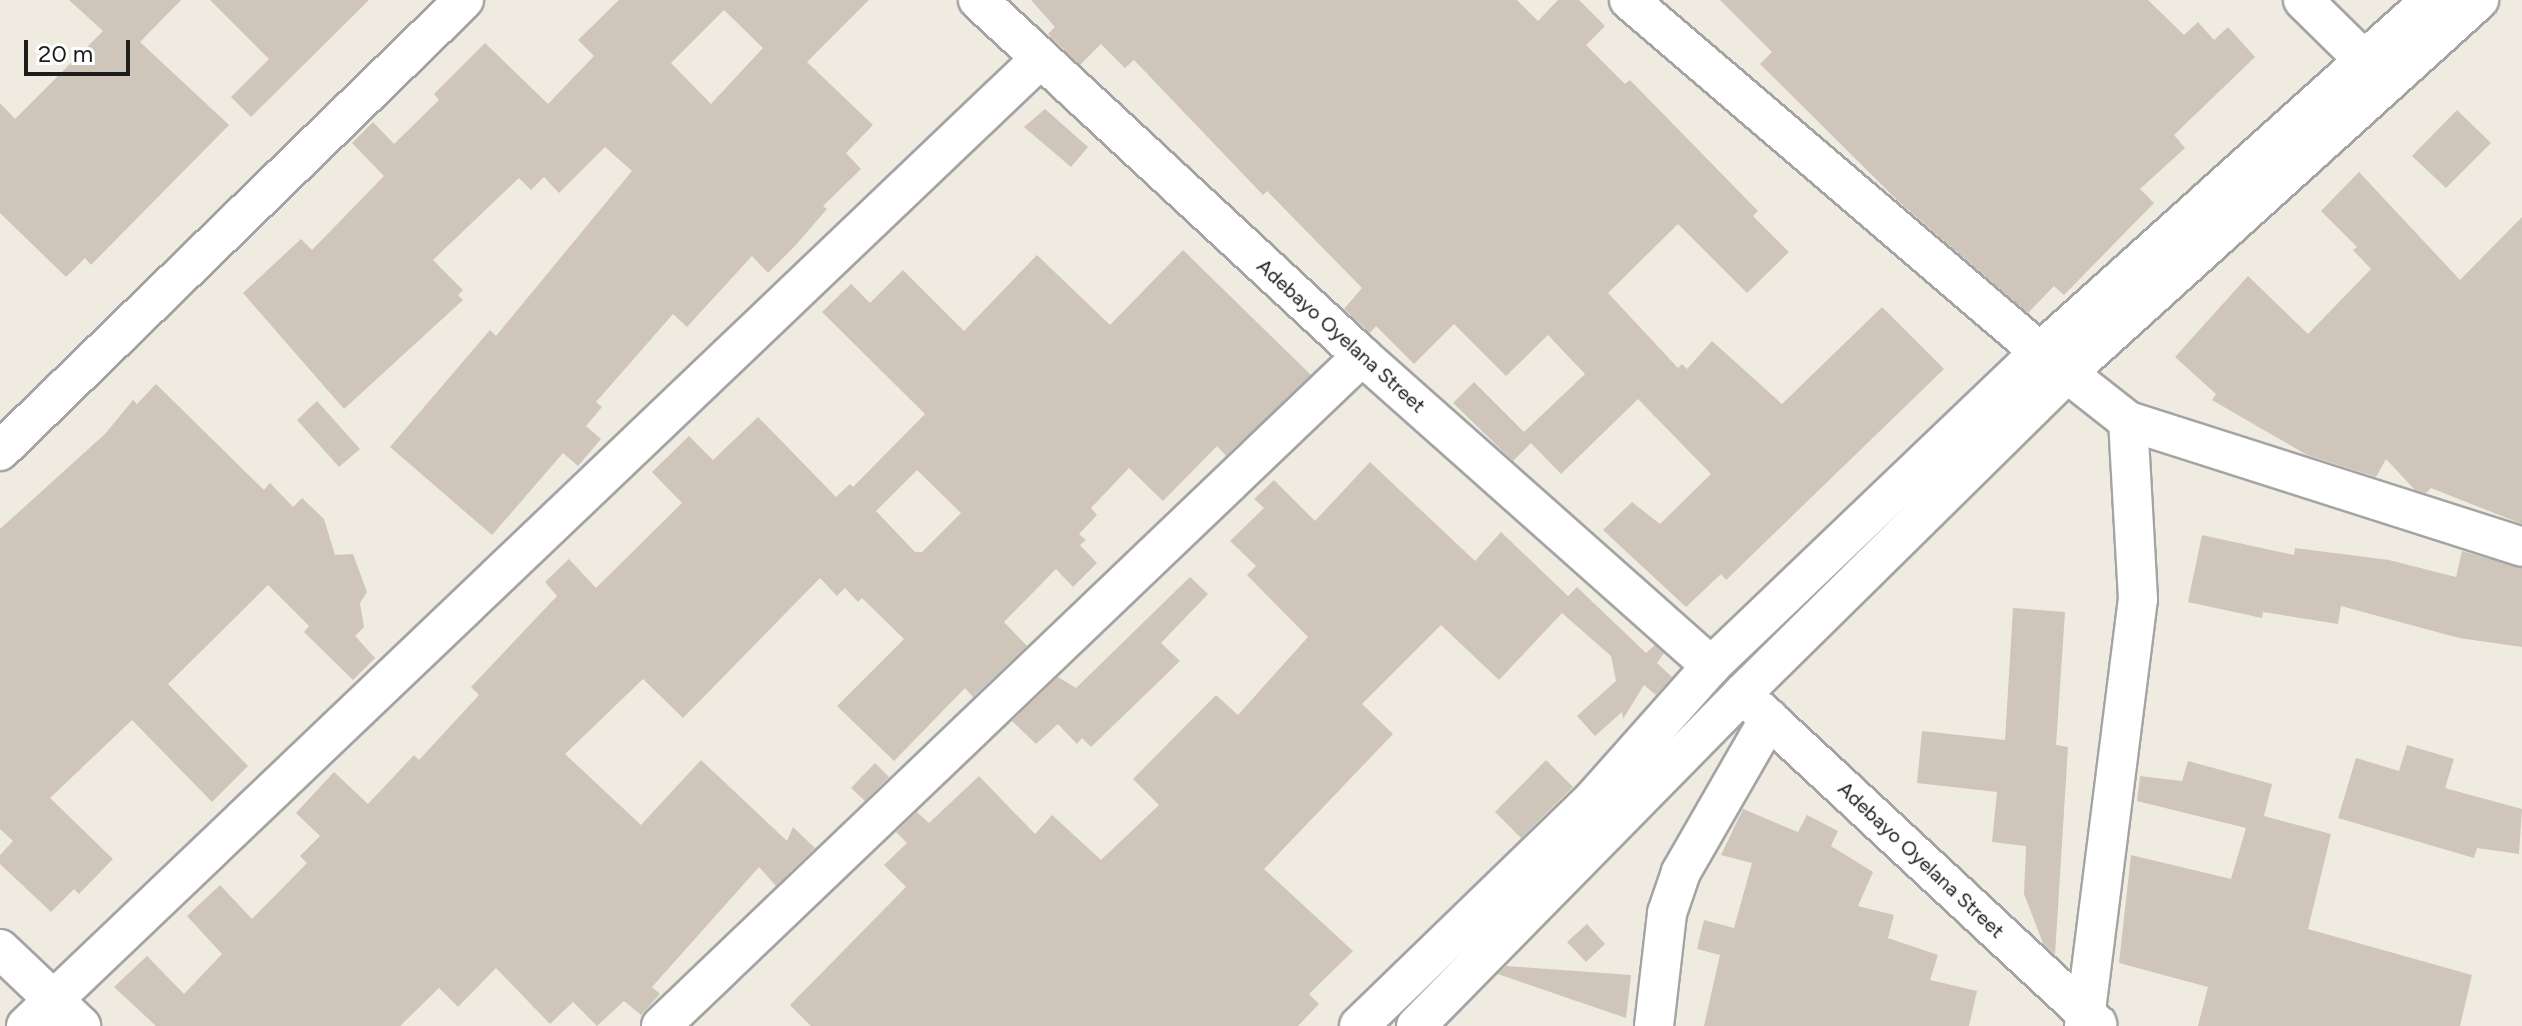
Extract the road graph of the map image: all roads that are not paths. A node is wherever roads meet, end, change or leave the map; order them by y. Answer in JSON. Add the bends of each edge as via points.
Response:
{"nodes":[{"id":1,"x":464,"y":0,"type":"edge"},
{"id":2,"x":978,"y":0,"type":"edge"},
{"id":3,"x":1629,"y":0,"type":"edge"},
{"id":4,"x":2303,"y":0,"type":"edge"},
{"id":5,"x":2431,"y":0,"type":"edge"},
{"id":6,"x":2479,"y":0,"type":"edge"},
{"id":7,"x":1040,"y":59,"type":"junction"},
{"id":8,"x":2364,"y":60,"type":"junction"},
{"id":9,"x":2123,"y":300,"type":"junction"},
{"id":10,"x":1362,"y":356,"type":"junction"},
{"id":11,"x":2053,"y":363,"type":"junction"},
{"id":12,"x":2128,"y":421,"type":"junction"},
{"id":13,"x":0,"y":451,"type":"edge"},
{"id":14,"x":2522,"y":547,"type":"edge"},
{"id":15,"x":1711,"y":666,"type":"junction"},
{"id":16,"x":1755,"y":706,"type":"junction"},
{"id":17,"x":0,"y":949,"type":"edge"},
{"id":18,"x":68,"y":1013,"type":"edge"},
{"id":19,"x":2089,"y":1021,"type":"edge"},
{"id":20,"x":26,"y":1026,"type":"edge"},
{"id":21,"x":661,"y":1026,"type":"edge"},
{"id":22,"x":1359,"y":1026,"type":"edge"},
{"id":23,"x":1416,"y":1026,"type":"edge"},
{"id":24,"x":1654,"y":1026,"type":"edge"}],
"edges":[{"from":1,"to":13,"type":"street"},
{"from":2,"to":7,"type":"street","name":"Adebayo Oyelana Street"},
{"from":3,"to":11,"type":"street"},
{"from":4,"to":8,"type":"street"},
{"from":5,"to":8,"type":"street"},
{"from":6,"to":9,"type":"street"},
{"from":7,"to":10,"type":"street","name":"Adebayo Oyelana Street"},
{"from":7,"to":18,"type":"street"},
{"from":8,"to":9,"type":"street"},
{"from":9,"to":11,"type":"street"},
{"from":10,"to":15,"type":"street","name":"Adebayo Oyelana Street"},
{"from":10,"to":21,"type":"street"},
{"from":11,"to":12,"type":"street"},
{"from":11,"to":15,"type":"street"},
{"from":11,"to":16,"type":"street"},
{"from":12,"to":14,"type":"street"},
{"from":12,"to":19,"type":"street","via":[[2138,599]]},
{"from":15,"to":22,"type":"street","via":[[1594,798]]},
{"from":16,"to":19,"type":"street","name":"Adebayo Oyelana Street"},
{"from":16,"to":23,"type":"street"},
{"from":16,"to":24,"type":"street","via":[[1667,913]]},
{"from":17,"to":18,"type":"street"},
{"from":18,"to":20,"type":"street"}]}
